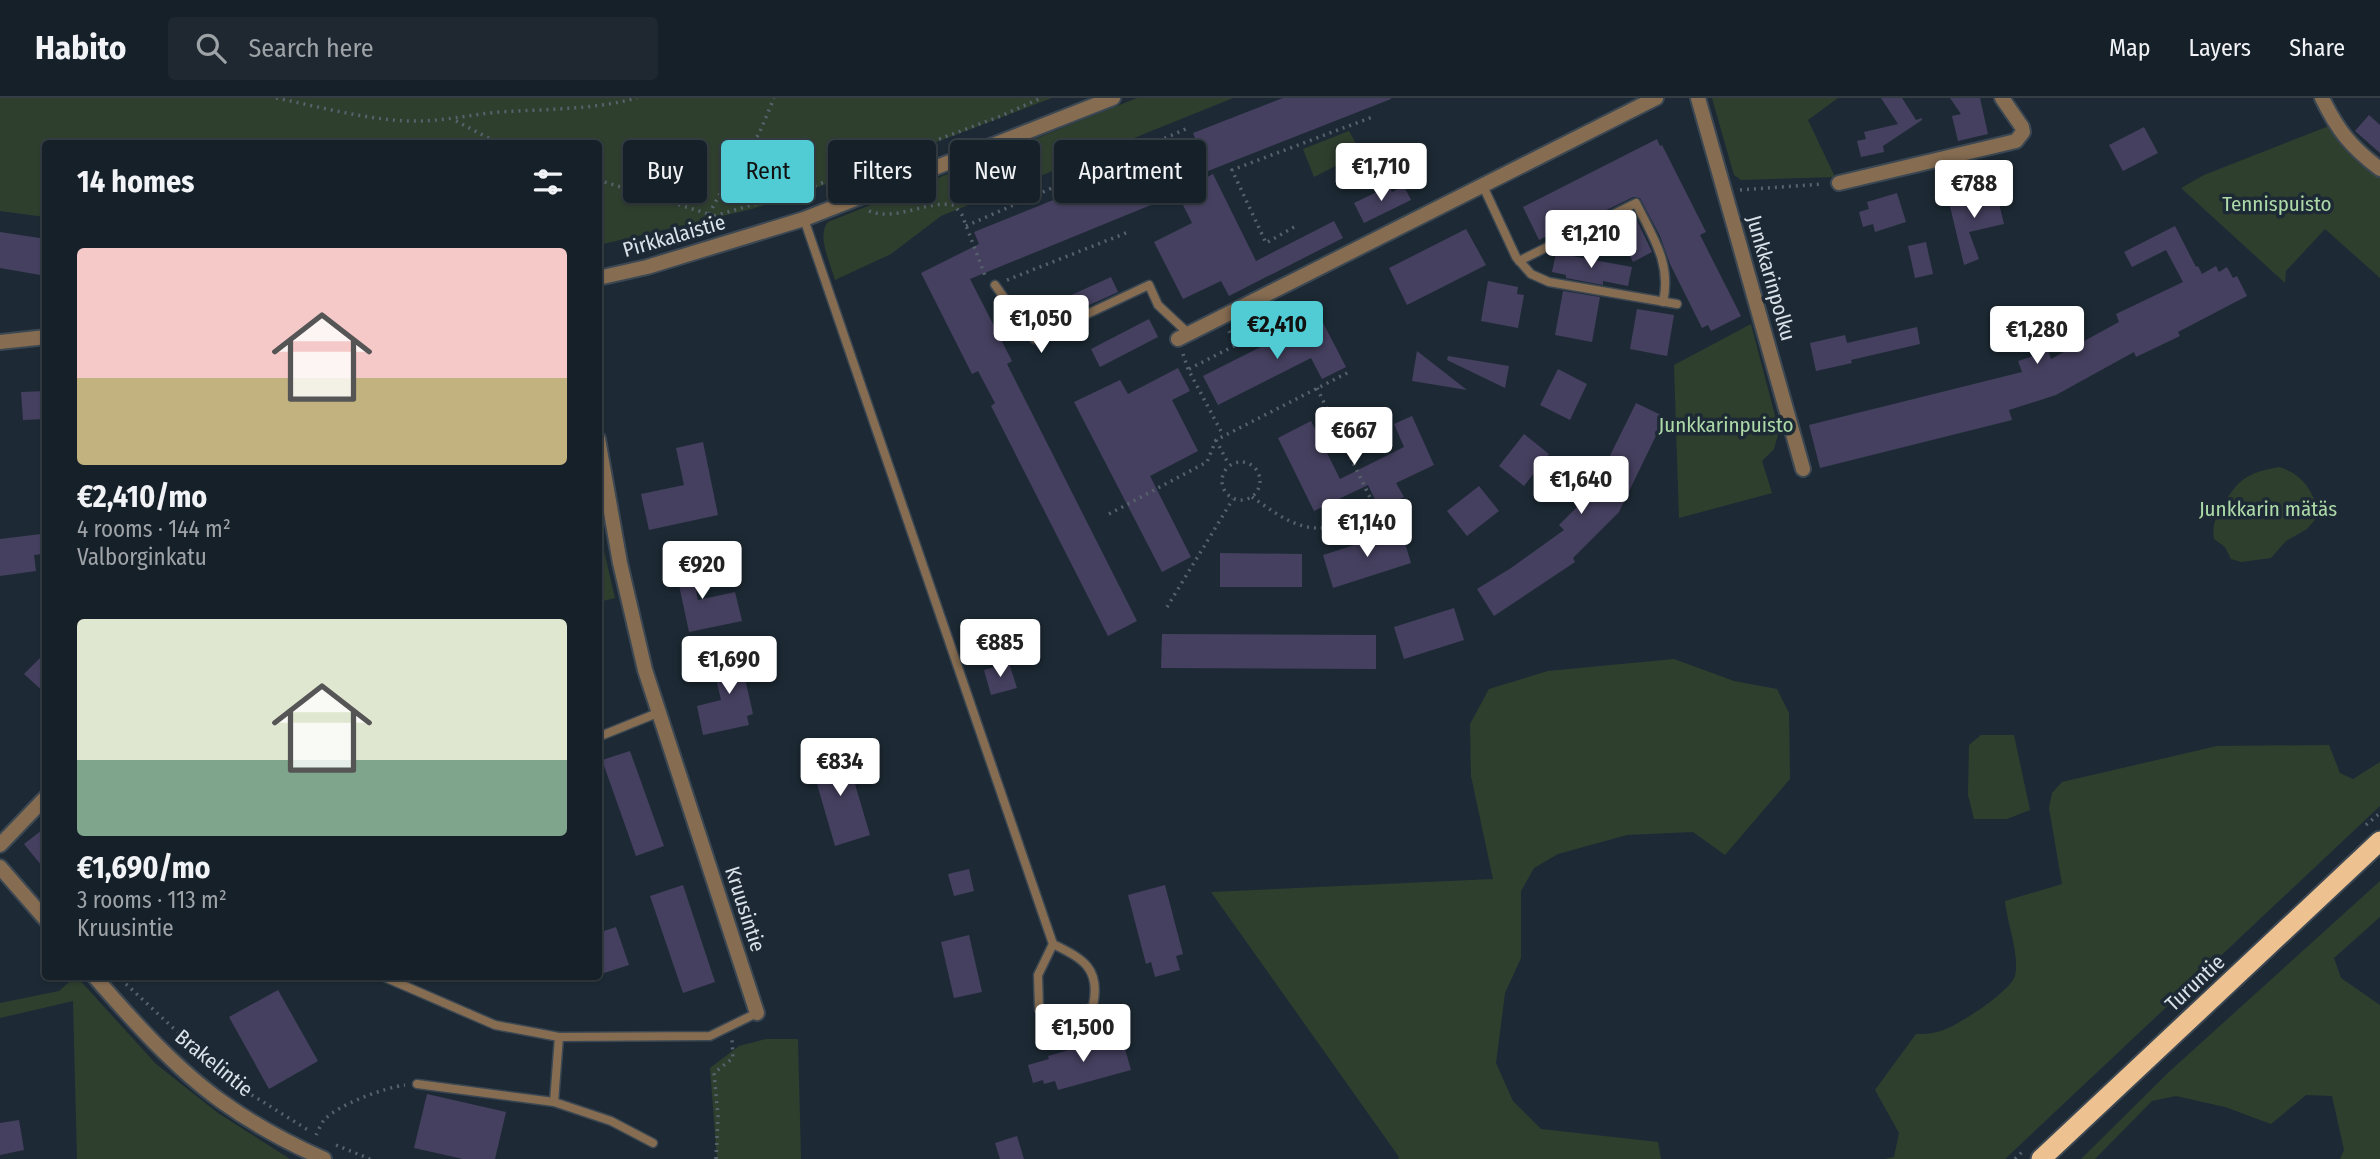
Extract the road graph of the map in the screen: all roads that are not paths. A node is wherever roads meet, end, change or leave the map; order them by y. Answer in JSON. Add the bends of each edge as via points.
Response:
{"nodes":[{"id":1,"x":1113,"y":98,"type":"edge"},
{"id":2,"x":1656,"y":98,"type":"edge"},
{"id":3,"x":1698,"y":98,"type":"edge"},
{"id":4,"x":2002,"y":98,"type":"edge"},
{"id":5,"x":2322,"y":98,"type":"edge"},
{"id":6,"x":2380,"y":169,"type":"edge"},
{"id":7,"x":1839,"y":183,"type":"road end"},
{"id":8,"x":1483,"y":186,"type":"junction"},
{"id":9,"x":804,"y":219,"type":"junction"},
{"id":10,"x":1519,"y":261,"type":"junction"},
{"id":11,"x":602,"y":277,"type":"edge"},
{"id":12,"x":995,"y":285,"type":"road end"},
{"id":13,"x":1663,"y":302,"type":"junction"},
{"id":14,"x":1677,"y":304,"type":"dead end"},
{"id":15,"x":1184,"y":336,"type":"joint"},
{"id":16,"x":42,"y":337,"type":"edge"},
{"id":17,"x":0,"y":342,"type":"edge"},
{"id":18,"x":602,"y":462,"type":"edge"},
{"id":19,"x":1803,"y":469,"type":"dead end"},
{"id":20,"x":660,"y":712,"type":"junction"},
{"id":21,"x":602,"y":735,"type":"edge"},
{"id":22,"x":42,"y":801,"type":"edge"},
{"id":23,"x":2380,"y":841,"type":"edge"},
{"id":24,"x":0,"y":845,"type":"edge"},
{"id":25,"x":0,"y":867,"type":"edge"},
{"id":26,"x":42,"y":915,"type":"edge"},
{"id":27,"x":1053,"y":944,"type":"junction"},
{"id":28,"x":391,"y":980,"type":"edge"},
{"id":29,"x":99,"y":981,"type":"edge"},
{"id":30,"x":757,"y":1013,"type":"joint"},
{"id":31,"x":559,"y":1037,"type":"junction"},
{"id":32,"x":417,"y":1084,"type":"road end"},
{"id":33,"x":554,"y":1102,"type":"junction"},
{"id":34,"x":653,"y":1143,"type":"dead end"},
{"id":35,"x":324,"y":1159,"type":"edge"},
{"id":36,"x":2041,"y":1159,"type":"edge"}],
"edges":[{"from":1,"to":9,"type":"street","name":"Pirkkalaistie"},
{"from":2,"to":8,"type":"street"},
{"from":3,"to":19,"type":"street","name":"Junkkarinpolku"},
{"from":4,"to":7,"type":"street","via":[[2022,127],[2016,141]]},
{"from":5,"to":6,"type":"street","via":[[2337,128]]},
{"from":8,"to":10,"type":"lane"},
{"from":8,"to":15,"type":"street"},
{"from":9,"to":11,"type":"street","name":"Pirkkalaistie"},
{"from":9,"to":27,"type":"lane"},
{"from":10,"to":13,"type":"lane","via":[[1531,274],[1549,282]]},
{"from":10,"to":13,"type":"lane","via":[[1636,203],[1663,258],[1667,284]]},
{"from":12,"to":15,"type":"lane","via":[[1034,339],[1149,285],[1158,305]]},
{"from":13,"to":14,"type":"lane"},
{"from":16,"to":17,"type":"street"},
{"from":18,"to":20,"type":"street","name":"Kruusintie","via":[[620,564],[645,670]]},
{"from":20,"to":21,"type":"lane"},
{"from":20,"to":30,"type":"street","name":"Kruusintie"},
{"from":22,"to":24,"type":"street"},
{"from":23,"to":36,"type":"highway","name":"Turuntie"},
{"from":25,"to":26,"type":"street"},
{"from":27,"to":27,"type":"lane","via":[[1038,975],[1039,1009],[1051,1017],[1079,1017],[1093,1006],[1093,973]]},
{"from":28,"to":31,"type":"lane","name":"Kruusintie","via":[[495,1025]]},
{"from":29,"to":35,"type":"street","name":"Brakelintie","via":[[162,1050],[220,1101]]},
{"from":30,"to":31,"type":"lane","name":"Kruusintie","via":[[710,1036]]},
{"from":31,"to":33,"type":"lane"},
{"from":32,"to":33,"type":"lane"},
{"from":33,"to":34,"type":"lane","via":[[611,1121]]}]}
